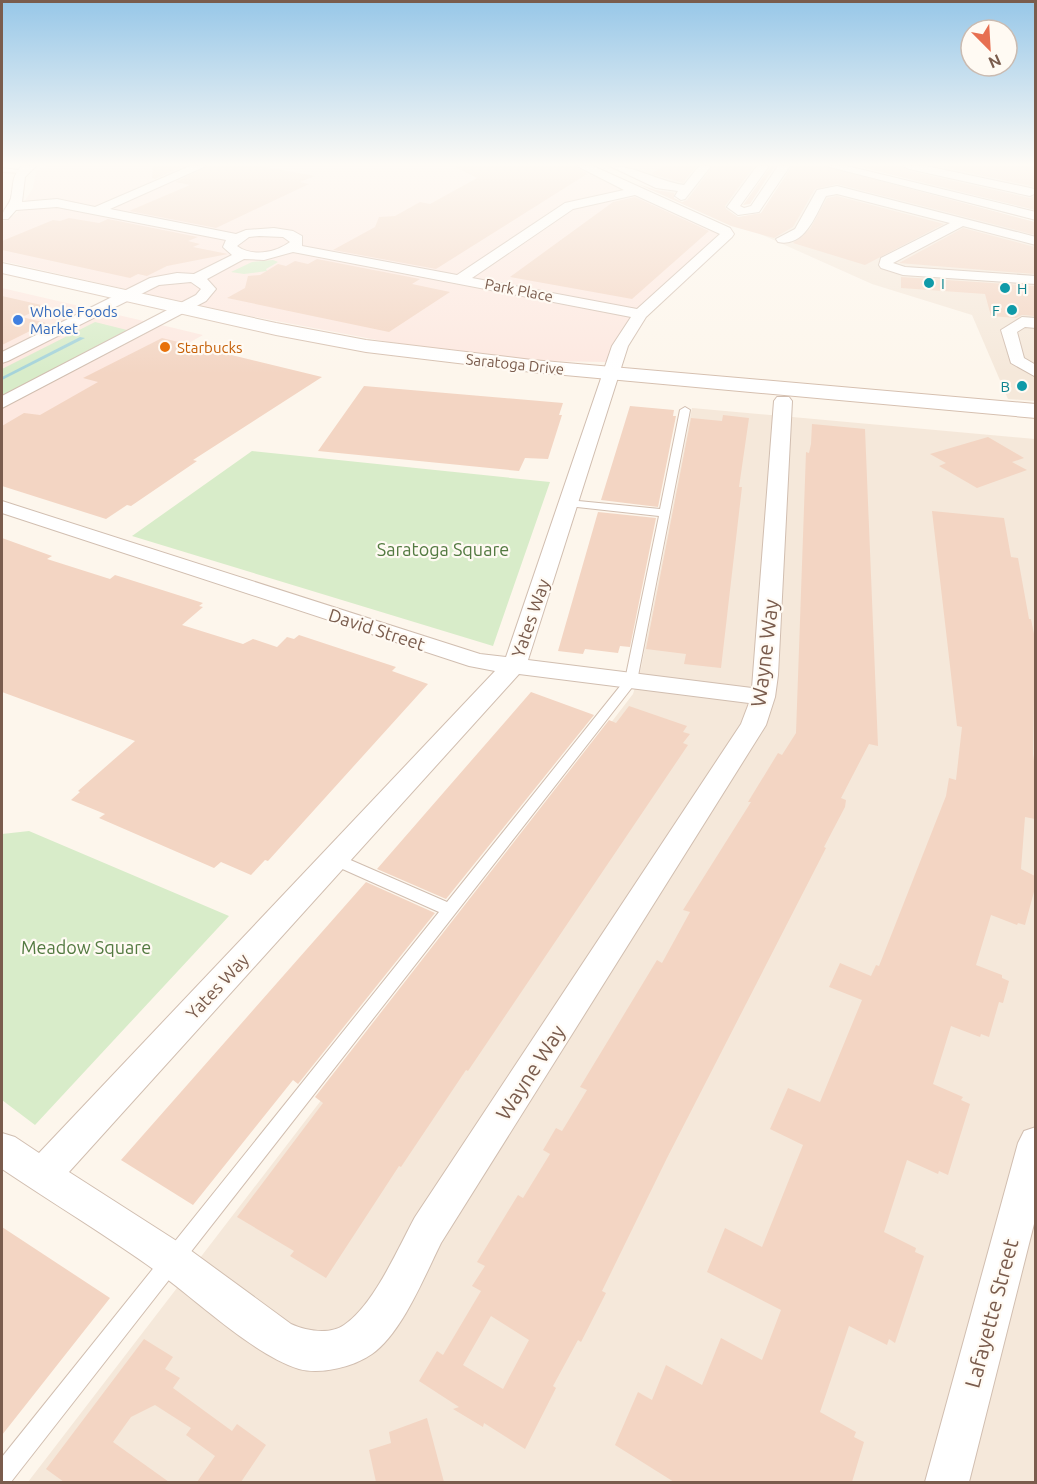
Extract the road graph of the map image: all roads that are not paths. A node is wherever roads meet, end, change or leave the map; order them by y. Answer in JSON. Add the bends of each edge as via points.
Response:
{"nodes":[{"id":1,"x":223,"y":235,"type":"edge"},
{"id":2,"x":247,"y":235,"type":"edge"},
{"id":3,"x":289,"y":235,"type":"edge"},
{"id":4,"x":526,"y":235,"type":"edge"},
{"id":5,"x":726,"y":235,"type":"edge"},
{"id":6,"x":792,"y":235,"type":"edge"},
{"id":7,"x":936,"y":235,"type":"edge"},
{"id":8,"x":1013,"y":235,"type":"edge"},
{"id":9,"x":237,"y":238,"type":"junction"},
{"id":10,"x":783,"y":239,"type":"dead end"},
{"id":11,"x":1035,"y":241,"type":"edge"},
{"id":12,"x":292,"y":248,"type":"junction"},
{"id":13,"x":243,"y":254,"type":"junction"},
{"id":14,"x":2,"y":268,"type":"edge"},
{"id":15,"x":195,"y":279,"type":"junction"},
{"id":16,"x":461,"y":279,"type":"junction"},
{"id":17,"x":1035,"y":280,"type":"edge"},
{"id":18,"x":2,"y":284,"type":"edge"},
{"id":19,"x":125,"y":295,"type":"junction"},
{"id":20,"x":102,"y":307,"type":"junction"},
{"id":21,"x":182,"y":308,"type":"junction"},
{"id":22,"x":640,"y":314,"type":"junction"},
{"id":23,"x":158,"y":319,"type":"junction"},
{"id":24,"x":1035,"y":323,"type":"edge"},
{"id":25,"x":2,"y":358,"type":"edge"},
{"id":26,"x":1035,"y":372,"type":"edge"},
{"id":27,"x":608,"y":379,"type":"junction"},
{"id":28,"x":783,"y":401,"type":"junction"},
{"id":29,"x":2,"y":403,"type":"edge"},
{"id":30,"x":685,"y":410,"type":"dead end"},
{"id":31,"x":1035,"y":411,"type":"edge"},
{"id":32,"x":1035,"y":424,"type":"edge"},
{"id":33,"x":568,"y":503,"type":"junction"},
{"id":34,"x":2,"y":507,"type":"edge"},
{"id":35,"x":665,"y":513,"type":"junction"},
{"id":36,"x":513,"y":666,"type":"junction"},
{"id":37,"x":631,"y":681,"type":"junction"},
{"id":38,"x":764,"y":697,"type":"junction"},
{"id":39,"x":334,"y":859,"type":"junction"},
{"id":40,"x":450,"y":909,"type":"junction"},
{"id":41,"x":1035,"y":1143,"type":"edge"},
{"id":42,"x":2,"y":1149,"type":"edge"},
{"id":43,"x":42,"y":1175,"type":"junction"},
{"id":44,"x":1028,"y":1205,"type":"edge"},
{"id":45,"x":173,"y":1260,"type":"junction"},
{"id":46,"x":2,"y":1475,"type":"edge"},
{"id":47,"x":947,"y":1482,"type":"edge"}],
"edges":[{"from":1,"to":9,"type":"street"},
{"from":2,"to":9,"type":"street"},
{"from":3,"to":12,"type":"street","via":[[297,239]]},
{"from":4,"to":16,"type":"street"},
{"from":5,"to":22,"type":"street","name":"Yates Way"},
{"from":6,"to":10,"type":"street"},
{"from":7,"to":17,"type":"street","via":[[886,261],[886,265],[903,271]]},
{"from":8,"to":11,"type":"street"},
{"from":9,"to":13,"type":"street","via":[[230,247]]},
{"from":12,"to":13,"type":"street","name":"Park Place","via":[[269,254]]},
{"from":12,"to":16,"type":"street","name":"Park Place"},
{"from":13,"to":15,"type":"street","name":"Park Place"},
{"from":14,"to":19,"type":"main road","name":"Saratoga Drive"},
{"from":15,"to":19,"type":"street","name":"Park Place","via":[[155,281]]},
{"from":15,"to":21,"type":"street","via":[[203,281],[209,289]]},
{"from":16,"to":22,"type":"street","name":"Park Place"},
{"from":18,"to":20,"type":"main road","name":"Saratoga Drive"},
{"from":19,"to":20,"type":"street","name":"Park Place"},
{"from":19,"to":21,"type":"main road","name":"Saratoga Drive"},
{"from":20,"to":23,"type":"main road","name":"Saratoga Drive"},
{"from":20,"to":25,"type":"street","name":"Park Place"},
{"from":21,"to":23,"type":"street"},
{"from":21,"to":27,"type":"main road","name":"Saratoga Drive","via":[[366,346]]},
{"from":22,"to":27,"type":"street","name":"Yates Way","via":[[620,346]]},
{"from":23,"to":27,"type":"main road","name":"Saratoga Drive","via":[[362,359],[474,373]]},
{"from":23,"to":29,"type":"street"},
{"from":24,"to":26,"type":"street","via":[[1022,322],[1009,330],[1017,360]]},
{"from":27,"to":28,"type":"main road","name":"Saratoga Drive"},
{"from":27,"to":31,"type":"main road","name":"Saratoga Drive"},
{"from":27,"to":33,"type":"street","name":"Yates Way"},
{"from":28,"to":32,"type":"main road","name":"Saratoga Drive"},
{"from":28,"to":38,"type":"street","name":"Wayne Way"},
{"from":30,"to":35,"type":"lane"},
{"from":33,"to":35,"type":"lane"},
{"from":33,"to":36,"type":"street","name":"Yates Way"},
{"from":34,"to":36,"type":"street","name":"David Street","via":[[477,661]]},
{"from":35,"to":37,"type":"lane"},
{"from":36,"to":37,"type":"street","name":"David Street"},
{"from":36,"to":39,"type":"street","name":"Yates Way"},
{"from":37,"to":38,"type":"street","name":"David Street"},
{"from":37,"to":40,"type":"lane"},
{"from":38,"to":45,"type":"street","name":"Wayne Way","via":[[753,725],[428,1230],[399,1287],[380,1317],[358,1340],[330,1351],[300,1349],[276,1338]]},
{"from":39,"to":40,"type":"lane"},
{"from":39,"to":43,"type":"street","name":"Yates Way"},
{"from":40,"to":45,"type":"lane"},
{"from":41,"to":44,"type":"street","name":"Lafayette Street"},
{"from":42,"to":43,"type":"street","name":"Wayne Way"},
{"from":43,"to":45,"type":"street","name":"Wayne Way"},
{"from":44,"to":47,"type":"street","name":"Lafayette Street"},
{"from":45,"to":46,"type":"lane"}]}
